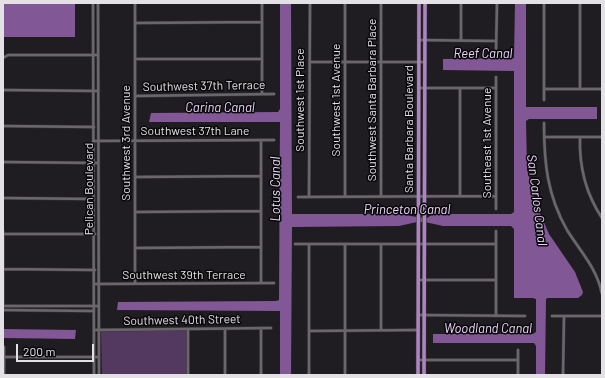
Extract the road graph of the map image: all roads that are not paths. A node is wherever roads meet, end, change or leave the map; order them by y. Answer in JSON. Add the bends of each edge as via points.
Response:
{"nodes":[{"id":1,"x":93,"y":3,"type":"edge"},
{"id":2,"x":98,"y":3,"type":"edge"},
{"id":3,"x":135,"y":3,"type":"edge"},
{"id":4,"x":262,"y":3,"type":"edge"},
{"id":5,"x":310,"y":3,"type":"edge"},
{"id":6,"x":345,"y":3,"type":"edge"},
{"id":7,"x":381,"y":3,"type":"edge"},
{"id":8,"x":419,"y":3,"type":"edge"},
{"id":9,"x":425,"y":3,"type":"edge"},
{"id":10,"x":461,"y":3,"type":"edge"},
{"id":11,"x":496,"y":3,"type":"edge"},
{"id":12,"x":544,"y":3,"type":"edge"},
{"id":13,"x":580,"y":3,"type":"edge"},
{"id":14,"x":262,"y":22,"type":"junction"},
{"id":15,"x":134,"y":23,"type":"junction"},
{"id":16,"x":419,"y":40,"type":"junction"},
{"id":17,"x":425,"y":40,"type":"junction"},
{"id":18,"x":461,"y":40,"type":"junction"},
{"id":19,"x":496,"y":40,"type":"junction"},
{"id":20,"x":496,"y":53,"type":"dead end"},
{"id":21,"x":93,"y":55,"type":"junction"},
{"id":22,"x":98,"y":55,"type":"junction"},
{"id":23,"x":3,"y":57,"type":"edge"},
{"id":24,"x":262,"y":59,"type":"junction"},
{"id":25,"x":135,"y":60,"type":"junction"},
{"id":26,"x":310,"y":62,"type":"junction"},
{"id":27,"x":345,"y":62,"type":"junction"},
{"id":28,"x":381,"y":62,"type":"junction"},
{"id":29,"x":419,"y":62,"type":"junction"},
{"id":30,"x":425,"y":62,"type":"junction"},
{"id":31,"x":496,"y":77,"type":"dead end"},
{"id":32,"x":419,"y":88,"type":"junction"},
{"id":33,"x":425,"y":88,"type":"junction"},
{"id":34,"x":460,"y":88,"type":"junction"},
{"id":35,"x":496,"y":88,"type":"junction"},
{"id":36,"x":544,"y":89,"type":"junction"},
{"id":37,"x":580,"y":89,"type":"junction"},
{"id":38,"x":602,"y":89,"type":"edge"},
{"id":39,"x":3,"y":90,"type":"edge"},
{"id":40,"x":93,"y":91,"type":"junction"},
{"id":41,"x":98,"y":91,"type":"junction"},
{"id":42,"x":262,"y":94,"type":"junction"},
{"id":43,"x":274,"y":94,"type":"dead end"},
{"id":44,"x":135,"y":96,"type":"junction"},
{"id":45,"x":544,"y":100,"type":"dead end"},
{"id":46,"x":544,"y":123,"type":"dead end"},
{"id":47,"x":3,"y":126,"type":"edge"},
{"id":48,"x":93,"y":127,"type":"junction"},
{"id":49,"x":98,"y":127,"type":"junction"},
{"id":50,"x":544,"y":137,"type":"junction"},
{"id":51,"x":580,"y":137,"type":"junction"},
{"id":52,"x":602,"y":137,"type":"edge"},
{"id":53,"x":419,"y":139,"type":"junction"},
{"id":54,"x":424,"y":139,"type":"junction"},
{"id":55,"x":262,"y":140,"type":"junction"},
{"id":56,"x":274,"y":140,"type":"dead end"},
{"id":57,"x":93,"y":141,"type":"junction"},
{"id":58,"x":98,"y":141,"type":"junction"},
{"id":59,"x":134,"y":141,"type":"junction"},
{"id":60,"x":3,"y":162,"type":"edge"},
{"id":61,"x":93,"y":163,"type":"junction"},
{"id":62,"x":98,"y":163,"type":"junction"},
{"id":63,"x":135,"y":176,"type":"junction"},
{"id":64,"x":261,"y":176,"type":"junction"},
{"id":65,"x":298,"y":196,"type":"dead end"},
{"id":66,"x":309,"y":196,"type":"junction"},
{"id":67,"x":345,"y":196,"type":"junction"},
{"id":68,"x":381,"y":196,"type":"junction"},
{"id":69,"x":419,"y":196,"type":"junction"},
{"id":70,"x":424,"y":196,"type":"junction"},
{"id":71,"x":460,"y":196,"type":"junction"},
{"id":72,"x":496,"y":196,"type":"junction"},
{"id":73,"x":3,"y":198,"type":"edge"},
{"id":74,"x":94,"y":199,"type":"junction"},
{"id":75,"x":98,"y":199,"type":"junction"},
{"id":76,"x":496,"y":209,"type":"dead end"},
{"id":77,"x":261,"y":211,"type":"junction"},
{"id":78,"x":135,"y":212,"type":"junction"},
{"id":79,"x":421,"y":216,"type":"junction"},
{"id":80,"x":602,"y":218,"type":"edge"},
{"id":81,"x":421,"y":224,"type":"junction"},
{"id":82,"x":496,"y":231,"type":"dead end"},
{"id":83,"x":3,"y":233,"type":"edge"},
{"id":84,"x":94,"y":234,"type":"junction"},
{"id":85,"x":98,"y":234,"type":"junction"},
{"id":86,"x":295,"y":244,"type":"dead end"},
{"id":87,"x":309,"y":244,"type":"junction"},
{"id":88,"x":345,"y":244,"type":"junction"},
{"id":89,"x":381,"y":244,"type":"junction"},
{"id":90,"x":419,"y":244,"type":"junction"},
{"id":91,"x":424,"y":244,"type":"junction"},
{"id":92,"x":496,"y":244,"type":"junction"},
{"id":93,"x":261,"y":247,"type":"junction"},
{"id":94,"x":135,"y":248,"type":"junction"},
{"id":95,"x":3,"y":269,"type":"edge"},
{"id":96,"x":94,"y":270,"type":"junction"},
{"id":97,"x":98,"y":270,"type":"junction"},
{"id":98,"x":418,"y":280,"type":"junction"},
{"id":99,"x":424,"y":280,"type":"junction"},
{"id":100,"x":496,"y":280,"type":"junction"},
{"id":101,"x":261,"y":283,"type":"junction"},
{"id":102,"x":274,"y":283,"type":"dead end"},
{"id":103,"x":94,"y":284,"type":"junction"},
{"id":104,"x":98,"y":284,"type":"junction"},
{"id":105,"x":135,"y":284,"type":"junction"},
{"id":106,"x":602,"y":294,"type":"edge"},
{"id":107,"x":3,"y":306,"type":"edge"},
{"id":108,"x":94,"y":306,"type":"junction"},
{"id":109,"x":98,"y":306,"type":"junction"},
{"id":110,"x":4,"y":310,"type":"edge"},
{"id":111,"x":94,"y":311,"type":"junction"},
{"id":112,"x":98,"y":311,"type":"junction"},
{"id":113,"x":418,"y":316,"type":"junction"},
{"id":114,"x":424,"y":316,"type":"junction"},
{"id":115,"x":496,"y":316,"type":"junction"},
{"id":116,"x":525,"y":316,"type":"dead end"},
{"id":117,"x":552,"y":316,"type":"dead end"},
{"id":118,"x":564,"y":316,"type":"junction"},
{"id":119,"x":602,"y":316,"type":"edge"},
{"id":120,"x":261,"y":328,"type":"junction"},
{"id":121,"x":271,"y":328,"type":"dead end"},
{"id":122,"x":188,"y":329,"type":"junction"},
{"id":123,"x":225,"y":329,"type":"junction"},
{"id":124,"x":94,"y":330,"type":"junction"},
{"id":125,"x":99,"y":330,"type":"junction"},
{"id":126,"x":345,"y":330,"type":"junction"},
{"id":127,"x":381,"y":330,"type":"junction"},
{"id":128,"x":418,"y":330,"type":"junction"},
{"id":129,"x":309,"y":331,"type":"junction"},
{"id":130,"x":4,"y":347,"type":"edge"},
{"id":131,"x":518,"y":350,"type":"dead end"},
{"id":132,"x":4,"y":356,"type":"edge"},
{"id":133,"x":94,"y":357,"type":"junction"},
{"id":134,"x":99,"y":357,"type":"junction"},
{"id":135,"x":418,"y":360,"type":"junction"},
{"id":136,"x":424,"y":360,"type":"junction"},
{"id":137,"x":518,"y":360,"type":"junction"},
{"id":138,"x":4,"y":375,"type":"edge"},
{"id":139,"x":94,"y":375,"type":"edge"},
{"id":140,"x":99,"y":375,"type":"edge"},
{"id":141,"x":188,"y":375,"type":"edge"},
{"id":142,"x":226,"y":375,"type":"edge"},
{"id":143,"x":261,"y":375,"type":"edge"},
{"id":144,"x":309,"y":375,"type":"edge"},
{"id":145,"x":345,"y":375,"type":"edge"},
{"id":146,"x":418,"y":375,"type":"edge"},
{"id":147,"x":424,"y":375,"type":"edge"},
{"id":148,"x":518,"y":375,"type":"edge"},
{"id":149,"x":564,"y":375,"type":"edge"}],
"edges":[{"from":1,"to":21,"type":"street","name":"Pelican Boulevard"},
{"from":2,"to":22,"type":"street","name":"Pelican Boulevard"},
{"from":3,"to":15,"type":"street","name":"Southwest 3rd Avenue"},
{"from":4,"to":14,"type":"street"},
{"from":5,"to":26,"type":"street","name":"Southwest 1st Place"},
{"from":6,"to":27,"type":"street","name":"Southwest 1st Avenue"},
{"from":7,"to":28,"type":"street","name":"Southwest Santa Barbara Place"},
{"from":8,"to":16,"type":"main road","name":"Santa Barbara Boulevard"},
{"from":9,"to":17,"type":"main road","name":"Santa Barbara Boulevard"},
{"from":10,"to":18,"type":"street"},
{"from":11,"to":19,"type":"street"},
{"from":12,"to":36,"type":"street"},
{"from":13,"to":37,"type":"street"},
{"from":14,"to":15,"type":"street"},
{"from":14,"to":24,"type":"street"},
{"from":15,"to":25,"type":"street","name":"Southwest 3rd Avenue"},
{"from":16,"to":17,"type":"street"},
{"from":16,"to":29,"type":"main road","name":"Santa Barbara Boulevard"},
{"from":17,"to":18,"type":"street"},
{"from":17,"to":30,"type":"main road","name":"Santa Barbara Boulevard"},
{"from":18,"to":19,"type":"street"},
{"from":19,"to":20,"type":"street"},
{"from":21,"to":22,"type":"street"},
{"from":21,"to":23,"type":"street","via":[[8,54]]},
{"from":21,"to":40,"type":"street","name":"Pelican Boulevard"},
{"from":22,"to":41,"type":"street","name":"Pelican Boulevard"},
{"from":24,"to":25,"type":"street"},
{"from":24,"to":42,"type":"street"},
{"from":25,"to":44,"type":"street","name":"Southwest 3rd Avenue"},
{"from":26,"to":27,"type":"street"},
{"from":26,"to":66,"type":"street","name":"Southwest 1st Place"},
{"from":27,"to":28,"type":"street"},
{"from":27,"to":67,"type":"street","name":"Southwest 1st Avenue"},
{"from":28,"to":29,"type":"street"},
{"from":28,"to":68,"type":"street","name":"Southwest Santa Barbara Place"},
{"from":29,"to":30,"type":"street"},
{"from":29,"to":32,"type":"main road","name":"Santa Barbara Boulevard"},
{"from":30,"to":33,"type":"main road","name":"Santa Barbara Boulevard"},
{"from":31,"to":35,"type":"street","name":"Southeast 1st Avenue"},
{"from":32,"to":33,"type":"street"},
{"from":32,"to":53,"type":"main road","name":"Santa Barbara Boulevard"},
{"from":33,"to":34,"type":"street"},
{"from":33,"to":54,"type":"main road","name":"Santa Barbara Boulevard"},
{"from":34,"to":35,"type":"street"},
{"from":34,"to":71,"type":"street"},
{"from":35,"to":72,"type":"street","name":"Southeast 1st Avenue"},
{"from":36,"to":37,"type":"street"},
{"from":36,"to":45,"type":"street"},
{"from":37,"to":38,"type":"street"},
{"from":39,"to":40,"type":"street"},
{"from":40,"to":41,"type":"street"},
{"from":40,"to":48,"type":"street","name":"Pelican Boulevard"},
{"from":41,"to":49,"type":"street","name":"Pelican Boulevard"},
{"from":42,"to":43,"type":"street","name":"Southwest 37th Terrace"},
{"from":42,"to":44,"type":"street","name":"Southwest 37th Terrace"},
{"from":44,"to":59,"type":"street","name":"Southwest 3rd Avenue"},
{"from":46,"to":50,"type":"street"},
{"from":47,"to":48,"type":"street"},
{"from":48,"to":49,"type":"street"},
{"from":48,"to":57,"type":"street","name":"Pelican Boulevard"},
{"from":49,"to":58,"type":"street","name":"Pelican Boulevard"},
{"from":50,"to":51,"type":"street"},
{"from":50,"to":106,"type":"street","via":[[545,166],[553,200],[567,229],[595,272]]},
{"from":51,"to":52,"type":"street"},
{"from":51,"to":80,"type":"street","via":[[584,180]]},
{"from":53,"to":54,"type":"main road"},
{"from":53,"to":69,"type":"main road","name":"Santa Barbara Boulevard"},
{"from":54,"to":70,"type":"main road","name":"Santa Barbara Boulevard"},
{"from":55,"to":56,"type":"street","name":"Southwest 37th Lane"},
{"from":55,"to":59,"type":"street","name":"Southwest 37th Lane"},
{"from":55,"to":64,"type":"street"},
{"from":57,"to":58,"type":"street","name":"Southwest 37th Lane"},
{"from":57,"to":61,"type":"street","name":"Pelican Boulevard"},
{"from":58,"to":59,"type":"street","name":"Southwest 37th Lane"},
{"from":58,"to":62,"type":"street","name":"Pelican Boulevard"},
{"from":59,"to":63,"type":"street","name":"Southwest 3rd Avenue"},
{"from":60,"to":61,"type":"street"},
{"from":61,"to":62,"type":"street"},
{"from":61,"to":74,"type":"street","name":"Pelican Boulevard"},
{"from":62,"to":75,"type":"street","name":"Pelican Boulevard"},
{"from":63,"to":64,"type":"street"},
{"from":63,"to":78,"type":"street","name":"Southwest 3rd Avenue"},
{"from":64,"to":77,"type":"street"},
{"from":65,"to":66,"type":"street"},
{"from":66,"to":67,"type":"street"},
{"from":67,"to":68,"type":"street"},
{"from":68,"to":69,"type":"street"},
{"from":69,"to":70,"type":"street"},
{"from":69,"to":79,"type":"main road","name":"Santa Barbara Boulevard"},
{"from":70,"to":71,"type":"street"},
{"from":70,"to":79,"type":"main road","name":"Santa Barbara Boulevard"},
{"from":71,"to":72,"type":"street"},
{"from":72,"to":76,"type":"street","name":"Southeast 1st Avenue"},
{"from":73,"to":74,"type":"street"},
{"from":74,"to":75,"type":"street"},
{"from":74,"to":84,"type":"street","name":"Pelican Boulevard"},
{"from":75,"to":85,"type":"street","name":"Pelican Boulevard"},
{"from":77,"to":78,"type":"street"},
{"from":77,"to":93,"type":"street"},
{"from":78,"to":94,"type":"street","name":"Southwest 3rd Avenue"},
{"from":79,"to":81,"type":"main road","name":"Santa Barbara Boulevard"},
{"from":81,"to":90,"type":"main road","name":"Santa Barbara Boulevard"},
{"from":81,"to":91,"type":"main road","name":"Santa Barbara Boulevard"},
{"from":82,"to":92,"type":"street"},
{"from":83,"to":84,"type":"street"},
{"from":83,"to":95,"type":"street"},
{"from":84,"to":85,"type":"street"},
{"from":84,"to":96,"type":"street","name":"Pelican Boulevard"},
{"from":85,"to":97,"type":"street","name":"Pelican Boulevard"},
{"from":86,"to":87,"type":"street"},
{"from":87,"to":88,"type":"street"},
{"from":87,"to":129,"type":"street"},
{"from":88,"to":89,"type":"street"},
{"from":88,"to":126,"type":"street"},
{"from":89,"to":90,"type":"street"},
{"from":89,"to":127,"type":"street"},
{"from":90,"to":91,"type":"street"},
{"from":90,"to":98,"type":"main road","name":"Santa Barbara Boulevard"},
{"from":91,"to":92,"type":"street"},
{"from":91,"to":99,"type":"main road","name":"Santa Barbara Boulevard"},
{"from":92,"to":100,"type":"street"},
{"from":93,"to":94,"type":"street"},
{"from":93,"to":101,"type":"street"},
{"from":94,"to":105,"type":"street","name":"Southwest 3rd Avenue"},
{"from":95,"to":96,"type":"street"},
{"from":95,"to":107,"type":"street"},
{"from":96,"to":97,"type":"street"},
{"from":96,"to":103,"type":"street","name":"Pelican Boulevard"},
{"from":97,"to":104,"type":"street","name":"Pelican Boulevard"},
{"from":98,"to":99,"type":"street"},
{"from":98,"to":113,"type":"main road","name":"Santa Barbara Boulevard"},
{"from":99,"to":100,"type":"street"},
{"from":99,"to":114,"type":"main road","name":"Santa Barbara Boulevard"},
{"from":100,"to":115,"type":"street"},
{"from":101,"to":102,"type":"street","name":"Southwest 39th Terrace"},
{"from":101,"to":105,"type":"street","name":"Southwest 39th Terrace"},
{"from":103,"to":104,"type":"street","name":"Southwest 39th Terrace"},
{"from":103,"to":108,"type":"street","name":"Pelican Boulevard"},
{"from":104,"to":105,"type":"street","name":"Southwest 39th Terrace"},
{"from":104,"to":109,"type":"street","name":"Pelican Boulevard"},
{"from":107,"to":108,"type":"street"},
{"from":107,"to":110,"type":"street"},
{"from":108,"to":109,"type":"street"},
{"from":108,"to":111,"type":"street","name":"Pelican Boulevard"},
{"from":109,"to":112,"type":"street","name":"Pelican Boulevard"},
{"from":110,"to":111,"type":"street"},
{"from":111,"to":112,"type":"street"},
{"from":111,"to":124,"type":"street","name":"Pelican Boulevard"},
{"from":112,"to":125,"type":"street","name":"Pelican Boulevard"},
{"from":113,"to":114,"type":"street"},
{"from":113,"to":128,"type":"main road","name":"Santa Barbara Boulevard"},
{"from":114,"to":115,"type":"street"},
{"from":114,"to":136,"type":"main road","name":"Santa Barbara Boulevard"},
{"from":115,"to":116,"type":"street"},
{"from":117,"to":118,"type":"street"},
{"from":118,"to":119,"type":"street"},
{"from":118,"to":149,"type":"street"},
{"from":120,"to":121,"type":"street","name":"Southwest 40th Street"},
{"from":120,"to":123,"type":"street","name":"Southwest 40th Street"},
{"from":120,"to":143,"type":"street"},
{"from":122,"to":123,"type":"street","name":"Southwest 40th Street"},
{"from":122,"to":125,"type":"street","name":"Southwest 40th Street"},
{"from":122,"to":141,"type":"street"},
{"from":123,"to":142,"type":"street"},
{"from":124,"to":125,"type":"street","name":"Southwest 40th Street"},
{"from":124,"to":133,"type":"street","name":"Pelican Boulevard"},
{"from":125,"to":134,"type":"street","name":"Pelican Boulevard"},
{"from":126,"to":127,"type":"street"},
{"from":126,"to":129,"type":"street"},
{"from":126,"to":145,"type":"street"},
{"from":127,"to":128,"type":"street"},
{"from":128,"to":135,"type":"main road","name":"Santa Barbara Boulevard"},
{"from":129,"to":144,"type":"street"},
{"from":130,"to":132,"type":"street"},
{"from":131,"to":137,"type":"street"},
{"from":132,"to":133,"type":"street"},
{"from":132,"to":138,"type":"street"},
{"from":133,"to":134,"type":"street"},
{"from":133,"to":139,"type":"street","name":"Pelican Boulevard"},
{"from":134,"to":140,"type":"street","name":"Pelican Boulevard"},
{"from":135,"to":136,"type":"street"},
{"from":135,"to":146,"type":"main road","name":"Santa Barbara Boulevard"},
{"from":136,"to":137,"type":"street"},
{"from":136,"to":147,"type":"main road","name":"Santa Barbara Boulevard"},
{"from":137,"to":148,"type":"street"}]}
